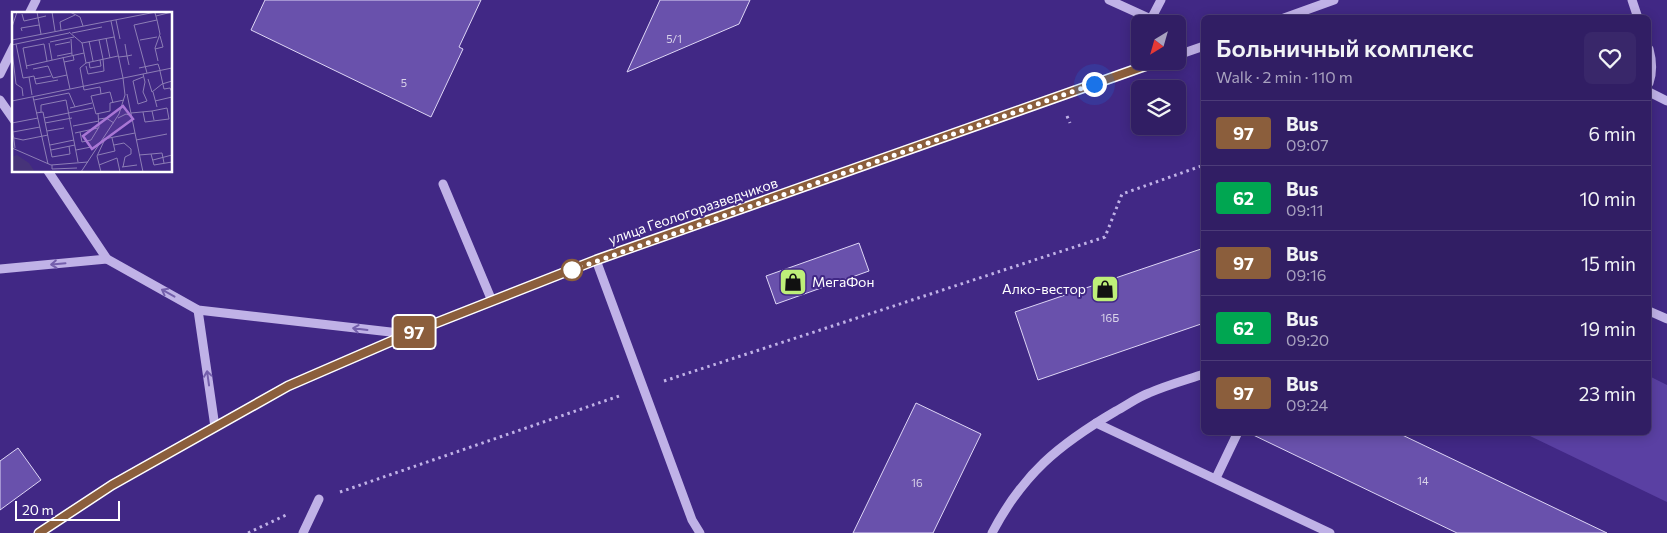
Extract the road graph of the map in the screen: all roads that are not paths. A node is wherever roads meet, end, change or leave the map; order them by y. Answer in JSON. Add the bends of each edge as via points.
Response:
{"nodes":[{"id":1,"x":36,"y":0,"type":"edge"},
{"id":2,"x":1109,"y":0,"type":"edge"},
{"id":3,"x":1161,"y":0,"type":"edge"},
{"id":4,"x":1334,"y":0,"type":"edge"},
{"id":5,"x":1632,"y":0,"type":"edge"},
{"id":6,"x":30,"y":12,"type":"edge"},
{"id":7,"x":1138,"y":15,"type":"edge"},
{"id":8,"x":1155,"y":15,"type":"edge"},
{"id":9,"x":1292,"y":15,"type":"edge"},
{"id":10,"x":1637,"y":15,"type":"edge"},
{"id":11,"x":1201,"y":47,"type":"edge"},
{"id":12,"x":12,"y":50,"type":"edge"},
{"id":13,"x":1186,"y":52,"type":"edge"},
{"id":14,"x":1651,"y":59,"type":"edge"},
{"id":15,"x":1134,"y":70,"type":"edge"},
{"id":16,"x":0,"y":74,"type":"edge"},
{"id":17,"x":1651,"y":77,"type":"edge"},
{"id":18,"x":1651,"y":93,"type":"edge"},
{"id":19,"x":0,"y":100,"type":"edge"},
{"id":20,"x":1667,"y":101,"type":"edge"},
{"id":21,"x":12,"y":117,"type":"edge"},
{"id":22,"x":49,"y":172,"type":"edge"},
{"id":23,"x":443,"y":184,"type":"dead end"},
{"id":24,"x":107,"y":259,"type":"junction"},
{"id":25,"x":596,"y":260,"type":"junction"},
{"id":26,"x":0,"y":269,"type":"edge"},
{"id":27,"x":492,"y":302,"type":"junction"},
{"id":28,"x":198,"y":310,"type":"junction"},
{"id":29,"x":1651,"y":312,"type":"edge"},
{"id":30,"x":1667,"y":319,"type":"edge"},
{"id":31,"x":408,"y":334,"type":"junction"},
{"id":32,"x":1201,"y":375,"type":"edge"},
{"id":33,"x":1096,"y":422,"type":"junction"},
{"id":34,"x":215,"y":427,"type":"junction"},
{"id":35,"x":1237,"y":435,"type":"edge"},
{"id":36,"x":1216,"y":478,"type":"junction"},
{"id":37,"x":319,"y":500,"type":"road end"},
{"id":38,"x":39,"y":533,"type":"edge"},
{"id":39,"x":303,"y":533,"type":"edge"},
{"id":40,"x":700,"y":533,"type":"edge"},
{"id":41,"x":992,"y":533,"type":"edge"},
{"id":42,"x":1330,"y":533,"type":"edge"}],
"edges":[{"from":1,"to":6,"type":"street"},
{"from":2,"to":7,"type":"street"},
{"from":3,"to":8,"type":"street"},
{"from":4,"to":9,"type":"street"},
{"from":5,"to":10,"type":"street"},
{"from":11,"to":13,"type":"street"},
{"from":12,"to":16,"type":"street"},
{"from":14,"to":17,"type":"street"},
{"from":15,"to":25,"type":"street","name":"улица Геологоразведчиков"},
{"from":18,"to":20,"type":"street"},
{"from":19,"to":21,"type":"street"},
{"from":22,"to":24,"type":"street"},
{"from":23,"to":27,"type":"street"},
{"from":24,"to":26,"type":"street","one_way":true},
{"from":28,"to":24,"type":"street","one_way":true},
{"from":25,"to":27,"type":"street","name":"улица Геологоразведчиков"},
{"from":25,"to":40,"type":"street","via":[[692,520]]},
{"from":27,"to":31,"type":"street","name":"улица Геологоразведчиков"},
{"from":31,"to":28,"type":"street","one_way":true},
{"from":34,"to":28,"type":"street","one_way":true},
{"from":29,"to":30,"type":"street"},
{"from":31,"to":34,"type":"street","name":"улица Геологоразведчиков","via":[[288,386]]},
{"from":32,"to":33,"type":"street","via":[[1148,393]]},
{"from":33,"to":36,"type":"street"},
{"from":33,"to":41,"type":"street","via":[[1040,465],[1020,486]]},
{"from":34,"to":38,"type":"street","name":"улица Геологоразведчиков","via":[[112,485]]},
{"from":35,"to":36,"type":"street"},
{"from":36,"to":42,"type":"street"},
{"from":37,"to":39,"type":"street"}]}
